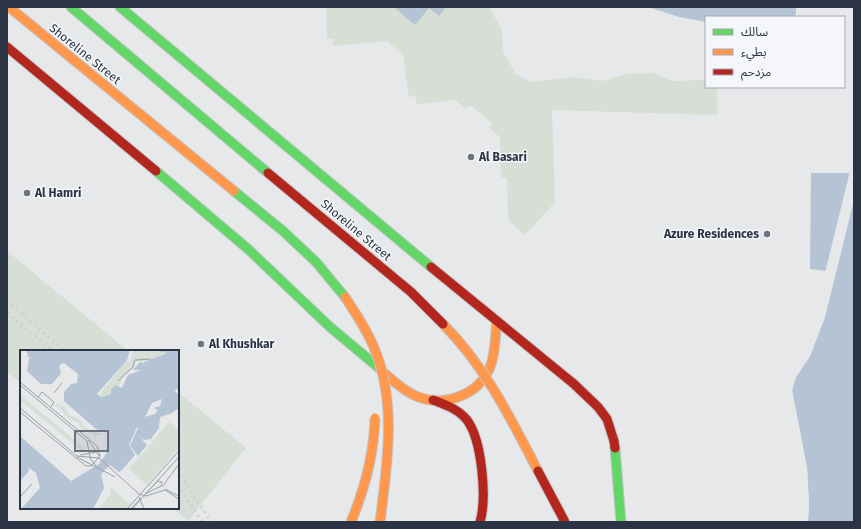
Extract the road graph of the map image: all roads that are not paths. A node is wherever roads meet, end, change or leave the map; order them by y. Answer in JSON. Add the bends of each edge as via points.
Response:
{"nodes":[{"id":1,"x":9,"y":7,"type":"edge"},
{"id":2,"x":71,"y":7,"type":"edge"},
{"id":3,"x":120,"y":7,"type":"edge"},
{"id":4,"x":95,"y":13,"type":"dead end"},
{"id":5,"x":100,"y":30,"type":"junction"},
{"id":6,"x":10,"y":44,"type":"edge"},
{"id":7,"x":45,"y":48,"type":"dead end"},
{"id":8,"x":61,"y":50,"type":"junction"},
{"id":9,"x":345,"y":297,"type":"junction"},
{"id":10,"x":497,"y":321,"type":"junction"},
{"id":11,"x":368,"y":370,"type":"dead end"},
{"id":12,"x":432,"y":400,"type":"junction"},
{"id":13,"x":374,"y":406,"type":"dead end"},
{"id":14,"x":351,"y":522,"type":"edge"},
{"id":15,"x":380,"y":522,"type":"edge"},
{"id":16,"x":480,"y":522,"type":"edge"},
{"id":17,"x":565,"y":522,"type":"edge"},
{"id":18,"x":621,"y":522,"type":"edge"}],
"edges":[{"from":1,"to":8,"type":"main road","name":"Shoreline Street"},
{"from":2,"to":5,"type":"main road","name":"Shoreline Street"},
{"from":3,"to":10,"type":"main road"},
{"from":4,"to":5,"type":"main road"},
{"from":5,"to":17,"type":"main road","name":"Shoreline Street","bridge":true,"via":[[411,292],[451,332],[501,400]]},
{"from":6,"to":12,"type":"main road","via":[[247,248],[326,322],[399,385],[414,395]]},
{"from":7,"to":8,"type":"main road"},
{"from":8,"to":9,"type":"main road","name":"Shoreline Street","via":[[300,246]]},
{"from":9,"to":11,"type":"main road","bridge":true},
{"from":9,"to":15,"type":"main road","name":"Shoreline Street","bridge":true,"via":[[372,340],[382,371],[388,410],[388,449]]},
{"from":10,"to":12,"type":"main road","via":[[491,366],[481,382],[467,394],[444,401]]},
{"from":10,"to":18,"type":"main road","via":[[574,384],[603,413],[614,441]]},
{"from":12,"to":16,"type":"main road","via":[[452,407],[468,421],[478,440],[484,500]]},
{"from":13,"to":14,"type":"main road","bridge":true,"via":[[371,463],[366,484]]}]}
